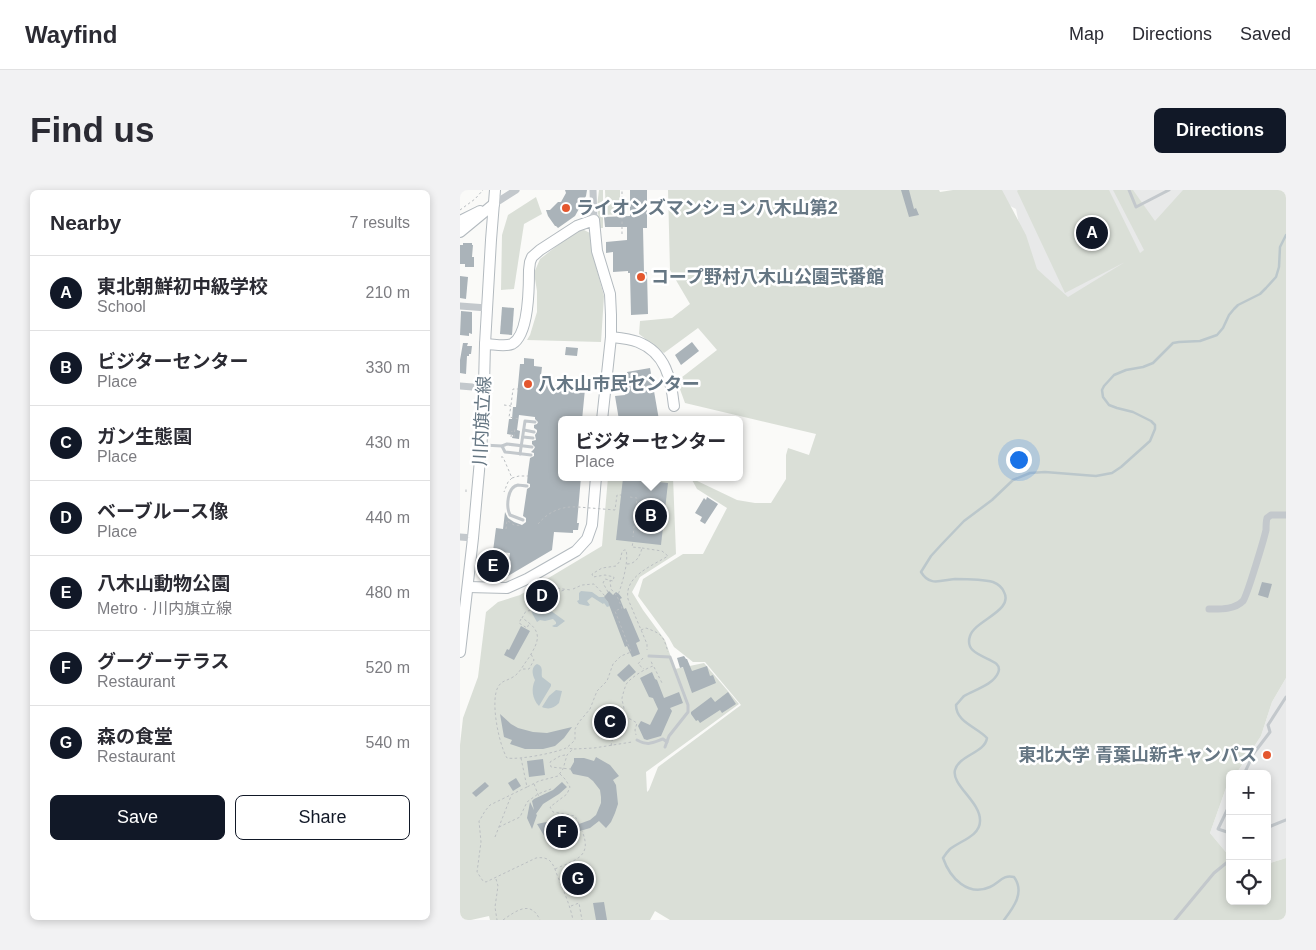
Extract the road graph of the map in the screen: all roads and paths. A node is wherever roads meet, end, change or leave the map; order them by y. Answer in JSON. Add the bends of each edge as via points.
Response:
{"nodes":[{"id":1,"x":483,"y":190,"type":"edge"},
{"id":2,"x":495,"y":190,"type":"edge"},
{"id":3,"x":516,"y":190,"type":"edge"},
{"id":4,"x":593,"y":190,"type":"edge"},
{"id":5,"x":622,"y":190,"type":"edge"},
{"id":6,"x":1129,"y":190,"type":"edge"},
{"id":7,"x":1169,"y":190,"type":"edge"},
{"id":8,"x":494,"y":204,"type":"junction"},
{"id":9,"x":460,"y":210,"type":"edge"},
{"id":10,"x":594,"y":220,"type":"junction"},
{"id":11,"x":460,"y":221,"type":"edge"},
{"id":12,"x":460,"y":232,"type":"edge"},
{"id":13,"x":622,"y":234,"type":"dead end"},
{"id":14,"x":460,"y":306,"type":"edge"},
{"id":15,"x":488,"y":308,"type":"junction"},
{"id":16,"x":611,"y":337,"type":"junction"},
{"id":17,"x":485,"y":344,"type":"junction"},
{"id":18,"x":460,"y":386,"type":"edge"},
{"id":19,"x":485,"y":388,"type":"junction"},
{"id":20,"x":518,"y":389,"type":"dead end"},
{"id":21,"x":504,"y":405,"type":"dead end"},
{"id":22,"x":511,"y":406,"type":"junction"},
{"id":23,"x":674,"y":406,"type":"dead end"},
{"id":24,"x":602,"y":416,"type":"edge"},
{"id":25,"x":519,"y":419,"type":"dead end"},
{"id":26,"x":535,"y":422,"type":"dead end"},
{"id":27,"x":516,"y":428,"type":"dead end"},
{"id":28,"x":524,"y":430,"type":"junction"},
{"id":29,"x":511,"y":432,"type":"dead end"},
{"id":30,"x":534,"y":432,"type":"dead end"},
{"id":31,"x":511,"y":437,"type":"dead end"},
{"id":32,"x":514,"y":437,"type":"dead end"},
{"id":33,"x":523,"y":437,"type":"junction"},
{"id":34,"x":533,"y":438,"type":"dead end"},
{"id":35,"x":482,"y":445,"type":"junction"},
{"id":36,"x":502,"y":446,"type":"junction"},
{"id":37,"x":522,"y":446,"type":"junction"},
{"id":38,"x":532,"y":447,"type":"dead end"},
{"id":39,"x":520,"y":454,"type":"junction"},
{"id":40,"x":531,"y":455,"type":"dead end"},
{"id":41,"x":528,"y":476,"type":"dead end"},
{"id":42,"x":512,"y":478,"type":"dead end"},
{"id":43,"x":596,"y":481,"type":"edge"},
{"id":44,"x":527,"y":486,"type":"dead end"},
{"id":45,"x":466,"y":487,"type":"dead end"},
{"id":46,"x":466,"y":492,"type":"dead end"},
{"id":47,"x":621,"y":495,"type":"dead end"},
{"id":48,"x":630,"y":496,"type":"dead end"},
{"id":49,"x":1286,"y":515,"type":"edge"},
{"id":50,"x":507,"y":520,"type":"dead end"},
{"id":51,"x":523,"y":520,"type":"dead end"},
{"id":52,"x":538,"y":524,"type":"dead end"},
{"id":53,"x":522,"y":526,"type":"dead end"},
{"id":54,"x":460,"y":537,"type":"edge"},
{"id":55,"x":633,"y":537,"type":"dead end"},
{"id":56,"x":473,"y":538,"type":"junction"},
{"id":57,"x":632,"y":542,"type":"dead end"},
{"id":58,"x":642,"y":548,"type":"junction"},
{"id":59,"x":498,"y":551,"type":"dead end"},
{"id":60,"x":491,"y":556,"type":"dead end"},
{"id":61,"x":498,"y":556,"type":"junction"},
{"id":62,"x":626,"y":564,"type":"junction"},
{"id":63,"x":508,"y":565,"type":"dead end"},
{"id":64,"x":610,"y":580,"type":"junction"},
{"id":65,"x":468,"y":587,"type":"junction"},
{"id":66,"x":564,"y":590,"type":"junction"},
{"id":67,"x":608,"y":592,"type":"dead end"},
{"id":68,"x":543,"y":595,"type":"dead end"},
{"id":69,"x":605,"y":596,"type":"dead end"},
{"id":70,"x":617,"y":596,"type":"junction"},
{"id":71,"x":548,"y":599,"type":"junction"},
{"id":72,"x":1209,"y":609,"type":"dead end"},
{"id":73,"x":522,"y":618,"type":"junction"},
{"id":74,"x":530,"y":623,"type":"junction"},
{"id":75,"x":641,"y":630,"type":"junction"},
{"id":76,"x":460,"y":652,"type":"edge"},
{"id":77,"x":531,"y":653,"type":"junction"},
{"id":78,"x":649,"y":656,"type":"junction"},
{"id":79,"x":670,"y":657,"type":"junction"},
{"id":80,"x":653,"y":666,"type":"junction"},
{"id":81,"x":522,"y":668,"type":"junction"},
{"id":82,"x":645,"y":669,"type":"junction"},
{"id":83,"x":662,"y":683,"type":"dead end"},
{"id":84,"x":595,"y":689,"type":"dead end"},
{"id":85,"x":597,"y":691,"type":"junction"},
{"id":86,"x":1286,"y":697,"type":"edge"},
{"id":87,"x":624,"y":716,"type":"junction"},
{"id":88,"x":637,"y":740,"type":"junction"},
{"id":89,"x":667,"y":742,"type":"junction"},
{"id":90,"x":611,"y":746,"type":"junction"},
{"id":91,"x":665,"y":747,"type":"dead end"},
{"id":92,"x":566,"y":748,"type":"junction"},
{"id":93,"x":573,"y":749,"type":"junction"},
{"id":94,"x":567,"y":755,"type":"junction"},
{"id":95,"x":521,"y":758,"type":"junction"},
{"id":96,"x":563,"y":769,"type":"junction"},
{"id":97,"x":570,"y":769,"type":"dead end"},
{"id":98,"x":1246,"y":770,"type":"edge"},
{"id":99,"x":559,"y":773,"type":"junction"},
{"id":100,"x":534,"y":783,"type":"junction"},
{"id":101,"x":527,"y":786,"type":"junction"},
{"id":102,"x":550,"y":789,"type":"dead end"},
{"id":103,"x":538,"y":794,"type":"junction"},
{"id":104,"x":512,"y":795,"type":"junction"},
{"id":105,"x":539,"y":796,"type":"dead end"},
{"id":106,"x":1226,"y":812,"type":"edge"},
{"id":107,"x":1286,"y":820,"type":"edge"},
{"id":108,"x":579,"y":824,"type":"dead end"},
{"id":109,"x":1271,"y":826,"type":"edge"},
{"id":110,"x":499,"y":827,"type":"junction"},
{"id":111,"x":582,"y":830,"type":"dead end"},
{"id":112,"x":1226,"y":832,"type":"edge"},
{"id":113,"x":495,"y":837,"type":"dead end"},
{"id":114,"x":1226,"y":863,"type":"edge"},
{"id":115,"x":555,"y":869,"type":"junction"},
{"id":116,"x":496,"y":877,"type":"junction"},
{"id":117,"x":570,"y":906,"type":"junction"},
{"id":118,"x":497,"y":920,"type":"edge"},
{"id":119,"x":503,"y":920,"type":"edge"},
{"id":120,"x":540,"y":920,"type":"edge"},
{"id":121,"x":573,"y":920,"type":"edge"},
{"id":122,"x":582,"y":920,"type":"edge"},
{"id":123,"x":1175,"y":920,"type":"edge"}],
"edges":[{"from":1,"to":9,"type":"path"},
{"from":2,"to":8,"type":"street","name":"川内旗立線"},
{"from":3,"to":8,"type":"street"},
{"from":4,"to":10,"type":"street"},
{"from":5,"to":13,"type":"path"},
{"from":6,"to":7,"type":"lane","via":[[1136,207]]},
{"from":8,"to":11,"type":"street"},
{"from":8,"to":12,"type":"street"},
{"from":8,"to":15,"type":"street","name":"川内旗立線"},
{"from":10,"to":16,"type":"street","via":[[597,251],[610,294]]},
{"from":10,"to":17,"type":"street","via":[[577,226],[532,257],[526,317],[520,336],[510,345]]},
{"from":14,"to":15,"type":"street"},
{"from":15,"to":17,"type":"street","name":"川内旗立線"},
{"from":16,"to":23,"type":"street","via":[[638,342],[652,350],[668,372]]},
{"from":16,"to":24,"type":"street"},
{"from":17,"to":19,"type":"street","name":"川内旗立線"},
{"from":18,"to":19,"type":"street"},
{"from":19,"to":35,"type":"street","name":"川内旗立線"},
{"from":20,"to":22,"type":"path","via":[[513,389]]},
{"from":21,"to":22,"type":"path"},
{"from":22,"to":25,"type":"path","via":[[509,417]]},
{"from":26,"to":28,"type":"lane","via":[[525,421]]},
{"from":27,"to":32,"type":"path"},
{"from":28,"to":30,"type":"lane"},
{"from":28,"to":33,"type":"lane"},
{"from":29,"to":31,"type":"path"},
{"from":33,"to":34,"type":"lane"},
{"from":33,"to":37,"type":"lane"},
{"from":35,"to":36,"type":"lane"},
{"from":35,"to":56,"type":"street","name":"川内旗立線"},
{"from":36,"to":37,"type":"lane"},
{"from":36,"to":39,"type":"lane","via":[[505,452]]},
{"from":37,"to":38,"type":"lane"},
{"from":37,"to":39,"type":"lane"},
{"from":39,"to":40,"type":"lane"},
{"from":41,"to":42,"type":"path"},
{"from":43,"to":65,"type":"street","via":[[592,525],[587,539],[576,551],[516,585],[507,588]]},
{"from":44,"to":51,"type":"lane","via":[[519,485],[512,489],[508,506],[510,515]]},
{"from":45,"to":46,"type":"path"},
{"from":47,"to":52,"type":"path","bridge":true,"via":[[617,494],[615,510],[565,507],[548,514]]},
{"from":48,"to":55,"type":"path","via":[[636,498]]},
{"from":49,"to":72,"type":"street","via":[[1271,514],[1267,518],[1243,600],[1223,610]]},
{"from":50,"to":53,"type":"path"},
{"from":54,"to":56,"type":"street"},
{"from":56,"to":65,"type":"street","name":"川内旗立線"},
{"from":57,"to":58,"type":"path","via":[[632,547]]},
{"from":58,"to":62,"type":"path","via":[[636,561]]},
{"from":58,"to":75,"type":"path","via":[[662,551],[668,556],[629,584],[628,599]]},
{"from":59,"to":61,"type":"path"},
{"from":60,"to":61,"type":"path"},
{"from":61,"to":63,"type":"path","via":[[502,564]]},
{"from":62,"to":64,"type":"path","via":[[627,552],[624,550],[616,566],[598,569],[592,574],[593,577],[605,574],[614,577],[613,581]]},
{"from":62,"to":70,"type":"path"},
{"from":64,"to":67,"type":"path","via":[[603,583]]},
{"from":64,"to":70,"type":"path"},
{"from":65,"to":76,"type":"street","name":"川内旗立線"},
{"from":66,"to":69,"type":"path","via":[[594,584]]},
{"from":66,"to":71,"type":"path"},
{"from":66,"to":71,"type":"path","via":[[552,589]]},
{"from":68,"to":71,"type":"path"},
{"from":70,"to":85,"type":"path","via":[[622,608],[615,610],[631,652],[617,658],[607,681]]},
{"from":71,"to":73,"type":"path","via":[[540,608],[526,611]]},
{"from":73,"to":74,"type":"path"},
{"from":73,"to":74,"type":"path","via":[[519,623],[527,628]]},
{"from":74,"to":77,"type":"path","via":[[537,639]]},
{"from":75,"to":78,"type":"path"},
{"from":75,"to":79,"type":"path","via":[[646,628],[659,633]]},
{"from":77,"to":81,"type":"path"},
{"from":77,"to":81,"type":"path","via":[[534,660],[529,669]]},
{"from":78,"to":79,"type":"lane"},
{"from":78,"to":80,"type":"path"},
{"from":78,"to":82,"type":"path","via":[[638,664]]},
{"from":79,"to":89,"type":"lane","via":[[688,712]]},
{"from":80,"to":82,"type":"path"},
{"from":80,"to":83,"type":"path"},
{"from":81,"to":95,"type":"path","via":[[502,682],[494,696],[494,710],[505,754],[507,758]]},
{"from":82,"to":87,"type":"path","via":[[626,684],[622,700]]},
{"from":84,"to":85,"type":"path"},
{"from":85,"to":92,"type":"path","via":[[590,710],[575,729],[575,740]]},
{"from":86,"to":98,"type":"lane","via":[[1268,725],[1270,732]]},
{"from":87,"to":88,"type":"path","via":[[637,723]]},
{"from":87,"to":90,"type":"path"},
{"from":88,"to":89,"type":"lane","via":[[645,744],[663,739]]},
{"from":88,"to":90,"type":"path"},
{"from":89,"to":91,"type":"lane"},
{"from":90,"to":93,"type":"path"},
{"from":92,"to":93,"type":"path"},
{"from":92,"to":95,"type":"path"},
{"from":93,"to":94,"type":"path"},
{"from":94,"to":96,"type":"path"},
{"from":94,"to":96,"type":"path","via":[[550,762],[551,767]]},
{"from":95,"to":101,"type":"path"},
{"from":96,"to":97,"type":"path"},
{"from":96,"to":99,"type":"path"},
{"from":99,"to":100,"type":"path"},
{"from":99,"to":108,"type":"path","via":[[570,787],[567,794],[550,807],[553,812],[575,816]]},
{"from":100,"to":101,"type":"path"},
{"from":100,"to":103,"type":"path"},
{"from":101,"to":104,"type":"path"},
{"from":102,"to":103,"type":"path"},
{"from":103,"to":105,"type":"path"},
{"from":103,"to":110,"type":"path","via":[[527,802],[520,816]]},
{"from":104,"to":110,"type":"path"},
{"from":104,"to":116,"type":"path","via":[[490,805],[479,821],[481,842],[477,872],[482,881]]},
{"from":106,"to":112,"type":"lane","via":[[1218,829]]},
{"from":107,"to":109,"type":"lane"},
{"from":110,"to":113,"type":"path"},
{"from":111,"to":115,"type":"path","via":[[586,843],[583,854]]},
{"from":114,"to":123,"type":"lane"},
{"from":115,"to":116,"type":"path","via":[[551,861],[541,857]]},
{"from":115,"to":117,"type":"path"},
{"from":116,"to":118,"type":"path"},
{"from":117,"to":121,"type":"path"},
{"from":117,"to":122,"type":"path","via":[[578,903]]},
{"from":119,"to":120,"type":"path","via":[[520,909],[528,908]]}]}
